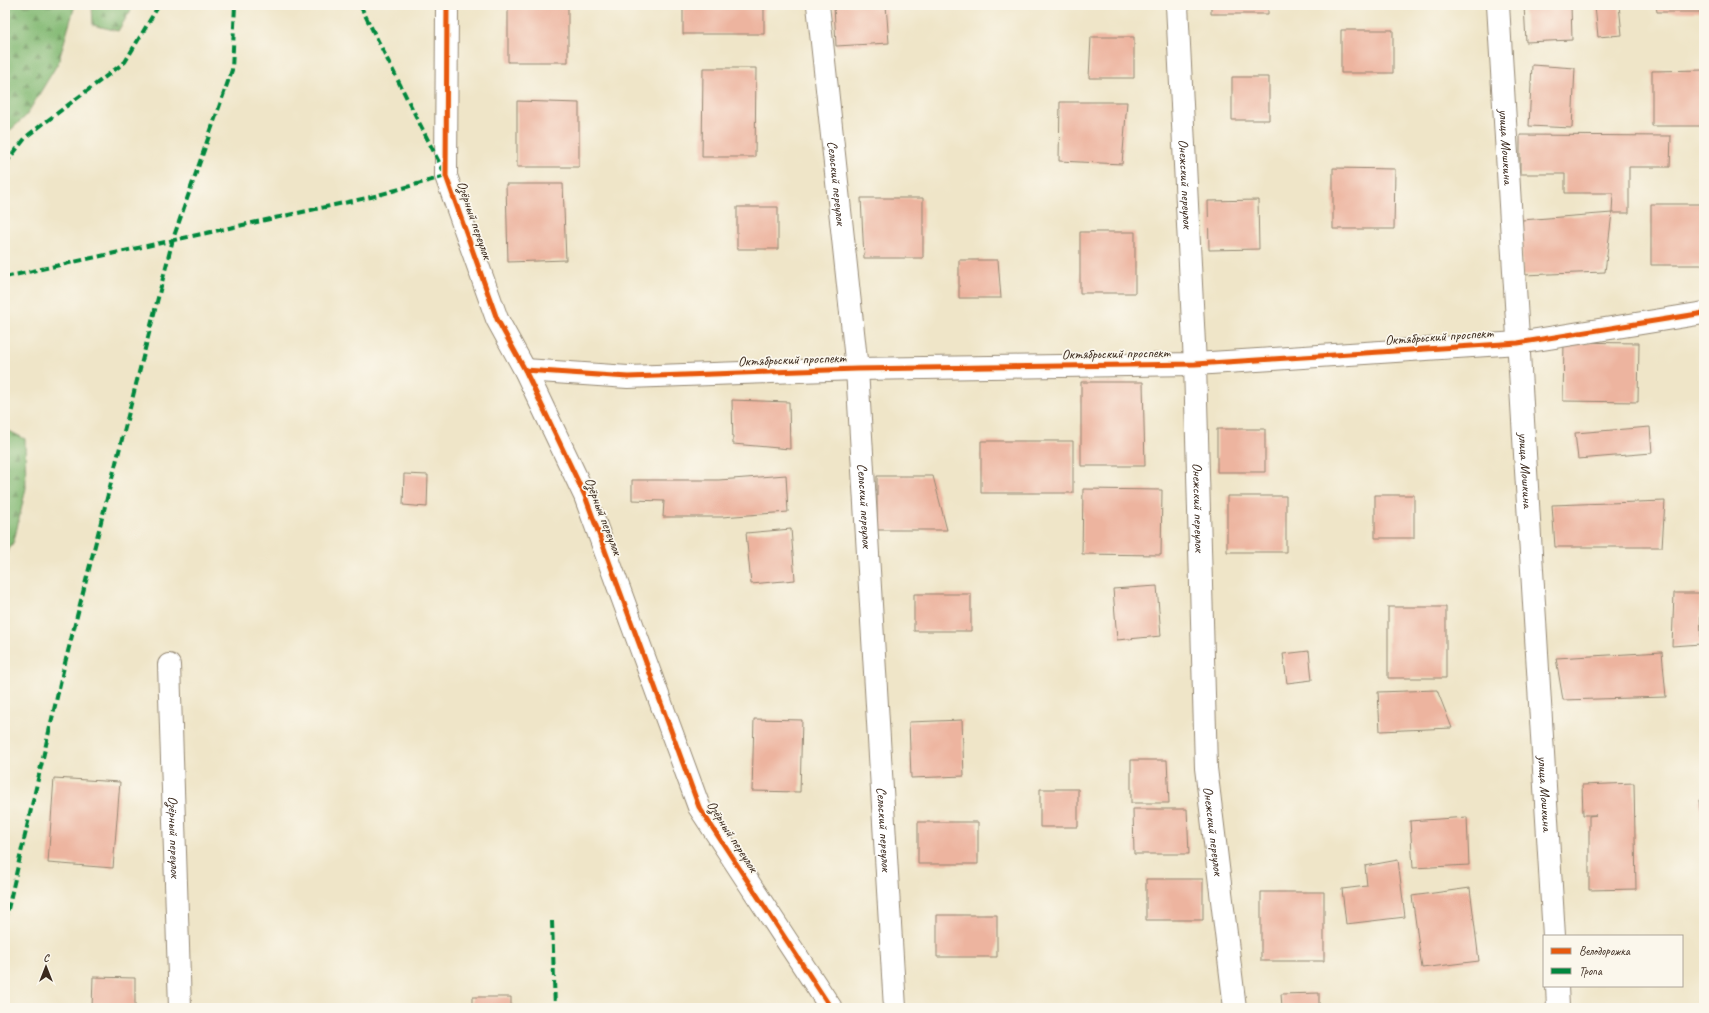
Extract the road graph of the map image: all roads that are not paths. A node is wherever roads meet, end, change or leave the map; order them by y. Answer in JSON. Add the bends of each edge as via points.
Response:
{"nodes":[{"id":1,"x":447,"y":5,"type":"edge"},
{"id":2,"x":818,"y":5,"type":"edge"},
{"id":3,"x":1177,"y":5,"type":"edge"},
{"id":4,"x":1498,"y":5,"type":"edge"},
{"id":5,"x":1704,"y":313,"type":"edge"},
{"id":6,"x":1518,"y":343,"type":"junction"},
{"id":7,"x":1195,"y":364,"type":"junction"},
{"id":8,"x":857,"y":369,"type":"junction"},
{"id":9,"x":525,"y":370,"type":"junction"},
{"id":10,"x":169,"y":666,"type":"dead end"},
{"id":11,"x":1554,"y":935,"type":"edge"},
{"id":12,"x":1557,"y":987,"type":"edge"},
{"id":13,"x":180,"y":1008,"type":"edge"},
{"id":14,"x":831,"y":1008,"type":"edge"},
{"id":15,"x":895,"y":1008,"type":"edge"},
{"id":16,"x":1235,"y":1008,"type":"edge"},
{"id":17,"x":1558,"y":1008,"type":"edge"}],
"edges":[{"from":1,"to":9,"type":"street","name":"Озёрный переулок","via":[[446,176],[497,319]]},
{"from":2,"to":8,"type":"street","name":"Сельский переулок"},
{"from":3,"to":7,"type":"street","name":"Онежский переулок"},
{"from":4,"to":6,"type":"street","name":"улица Мошкина"},
{"from":5,"to":6,"type":"street","name":"Октябрьский проспект"},
{"from":6,"to":7,"type":"street","name":"Октябрьский проспект"},
{"from":6,"to":11,"type":"street","name":"улица Мошкина"},
{"from":7,"to":8,"type":"street","name":"Октябрьский проспект"},
{"from":7,"to":16,"type":"street","name":"Онежский переулок","via":[[1206,768]]},
{"from":8,"to":9,"type":"street","name":"Октябрьский проспект","via":[[628,377]]},
{"from":8,"to":15,"type":"street","name":"Сельский переулок"},
{"from":9,"to":14,"type":"street","name":"Озёрный переулок","via":[[585,496],[699,807]]},
{"from":10,"to":13,"type":"street","name":"Озёрный переулок"},
{"from":12,"to":17,"type":"street"}]}
